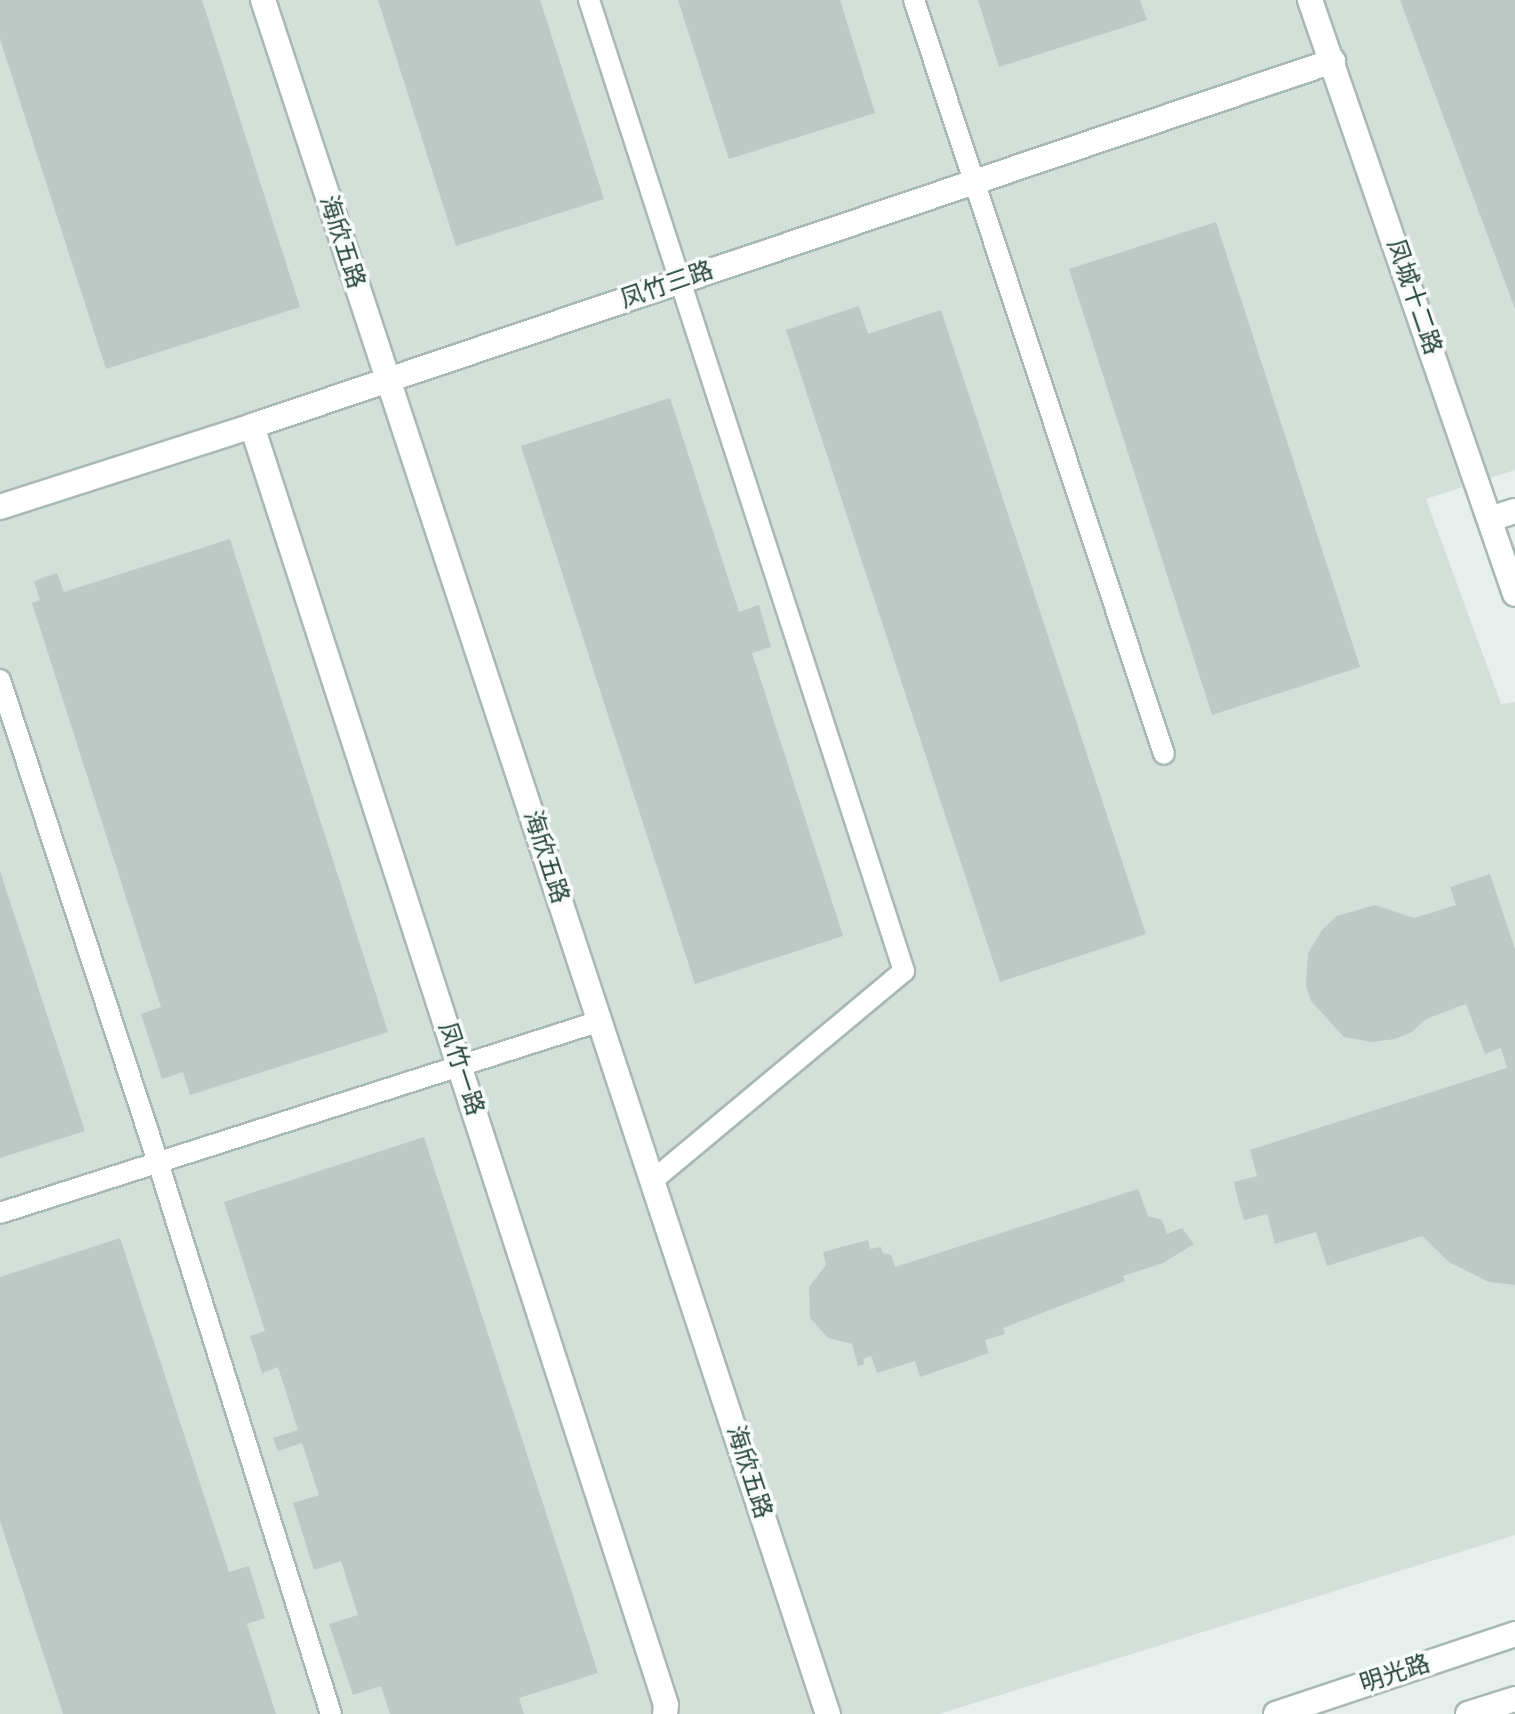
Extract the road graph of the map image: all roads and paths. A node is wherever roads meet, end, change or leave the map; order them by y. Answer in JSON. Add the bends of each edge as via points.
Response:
{"nodes":[{"id":1,"x":263,"y":0,"type":"edge"},
{"id":2,"x":589,"y":0,"type":"edge"},
{"id":3,"x":914,"y":0,"type":"edge"},
{"id":4,"x":1310,"y":0,"type":"edge"},
{"id":5,"x":1333,"y":61,"type":"junction"},
{"id":6,"x":973,"y":182,"type":"junction"},
{"id":7,"x":680,"y":281,"type":"junction"},
{"id":8,"x":388,"y":379,"type":"junction"},
{"id":9,"x":252,"y":426,"type":"junction"},
{"id":10,"x":0,"y":507,"type":"edge"},
{"id":11,"x":1515,"y":511,"type":"edge"},
{"id":12,"x":1490,"y":519,"type":"junction"},
{"id":13,"x":1515,"y":594,"type":"edge"},
{"id":14,"x":0,"y":680,"type":"edge"},
{"id":15,"x":1164,"y":754,"type":"dead end"},
{"id":16,"x":600,"y":1021,"type":"junction"},
{"id":17,"x":459,"y":1065,"type":"junction"},
{"id":18,"x":158,"y":1162,"type":"junction"},
{"id":19,"x":653,"y":1180,"type":"junction"},
{"id":20,"x":0,"y":1213,"type":"edge"},
{"id":21,"x":1515,"y":1634,"type":"edge"},
{"id":22,"x":1515,"y":1699,"type":"edge"},
{"id":23,"x":331,"y":1714,"type":"edge"},
{"id":24,"x":665,"y":1714,"type":"edge"},
{"id":25,"x":828,"y":1714,"type":"edge"},
{"id":26,"x":1276,"y":1714,"type":"edge"},
{"id":27,"x":1468,"y":1714,"type":"edge"}],
"edges":[{"from":1,"to":8,"type":"street","name":"海欣五路"},
{"from":2,"to":7,"type":"lane"},
{"from":3,"to":6,"type":"lane"},
{"from":4,"to":5,"type":"street","name":"凤城十二路"},
{"from":5,"to":6,"type":"street","name":"凤竹三路"},
{"from":5,"to":12,"type":"street","name":"凤城十二路"},
{"from":6,"to":7,"type":"street","name":"凤竹三路"},
{"from":6,"to":15,"type":"lane"},
{"from":7,"to":8,"type":"street","name":"凤竹三路"},
{"from":7,"to":19,"type":"lane","via":[[904,971]]},
{"from":8,"to":9,"type":"street","name":"凤竹三路"},
{"from":8,"to":16,"type":"street","name":"海欣五路"},
{"from":9,"to":10,"type":"street","name":"凤竹三路"},
{"from":9,"to":17,"type":"street","name":"凤竹一路"},
{"from":11,"to":12,"type":"street"},
{"from":12,"to":13,"type":"street","name":"凤城十二路"},
{"from":14,"to":18,"type":"lane"},
{"from":16,"to":17,"type":"lane"},
{"from":16,"to":19,"type":"street","name":"海欣五路"},
{"from":17,"to":18,"type":"lane"},
{"from":17,"to":24,"type":"street","name":"凤竹一路"},
{"from":18,"to":20,"type":"lane"},
{"from":18,"to":23,"type":"lane"},
{"from":19,"to":25,"type":"street","name":"海欣五路"},
{"from":21,"to":26,"type":"street","name":"明光路"},
{"from":22,"to":27,"type":"street"}]}
